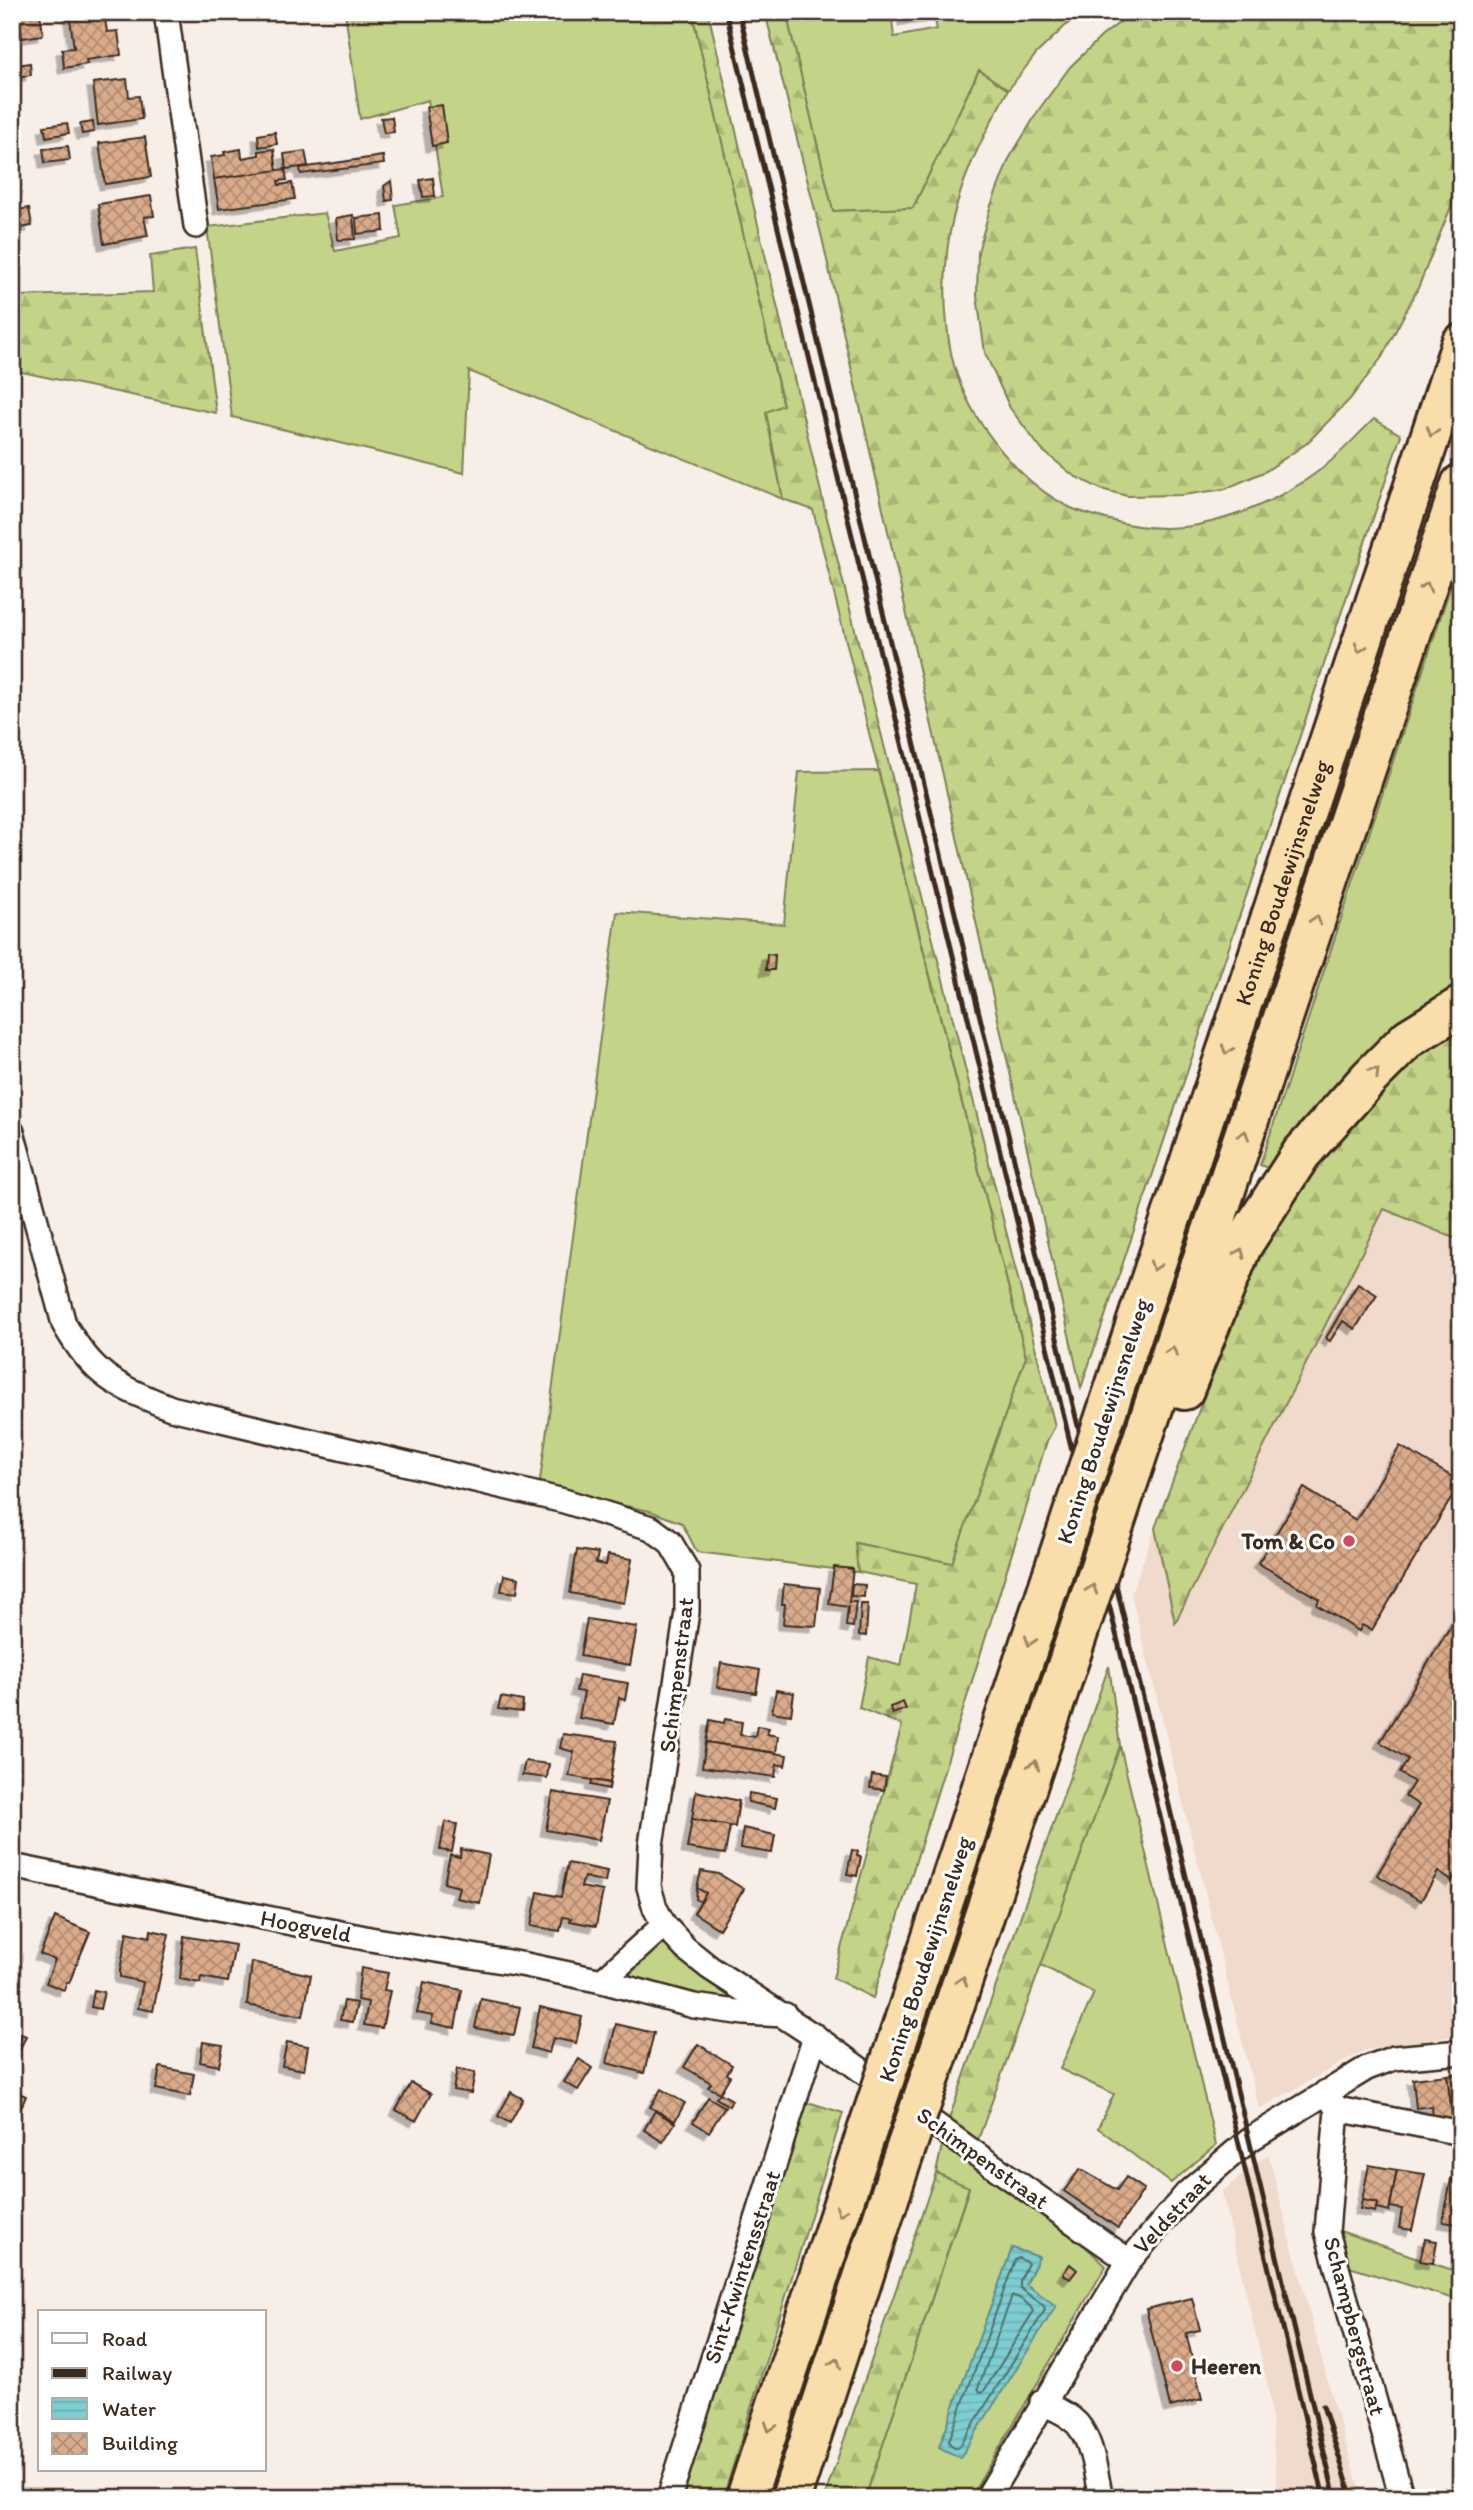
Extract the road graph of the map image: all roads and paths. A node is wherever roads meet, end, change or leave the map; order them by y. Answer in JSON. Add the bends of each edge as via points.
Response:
{"nodes":[{"id":1,"x":166,"y":12,"type":"edge"},
{"id":2,"x":196,"y":226,"type":"dead end"},
{"id":3,"x":1461,"y":344,"type":"edge"},
{"id":4,"x":1461,"y":484,"type":"edge"},
{"id":5,"x":1461,"y":1006,"type":"edge"},
{"id":6,"x":12,"y":1132,"type":"edge"},
{"id":7,"x":1135,"y":1462,"type":"junction"},
{"id":8,"x":12,"y":1866,"type":"edge"},
{"id":9,"x":664,"y":1925,"type":"junction"},
{"id":10,"x":602,"y":1981,"type":"junction"},
{"id":11,"x":785,"y":2015,"type":"junction"},
{"id":12,"x":815,"y":2036,"type":"junction"},
{"id":13,"x":1461,"y":2052,"type":"edge"},
{"id":14,"x":1332,"y":2101,"type":"junction"},
{"id":15,"x":1461,"y":2133,"type":"edge"},
{"id":16,"x":1129,"y":2261,"type":"junction"},
{"id":17,"x":1042,"y":2402,"type":"junction"},
{"id":18,"x":669,"y":2498,"type":"edge"},
{"id":19,"x":746,"y":2498,"type":"edge"},
{"id":20,"x":791,"y":2498,"type":"edge"},
{"id":21,"x":987,"y":2498,"type":"edge"},
{"id":22,"x":1101,"y":2498,"type":"edge"},
{"id":23,"x":1402,"y":2498,"type":"edge"}],
"edges":[{"from":1,"to":2,"type":"street"},
{"from":3,"to":19,"type":"highway","name":"Koning Boudewijnsnelweg","one_way":true,"bridge":true},
{"from":7,"to":4,"type":"highway","name":"Koning Boudewijnsnelweg","one_way":true},
{"from":7,"to":5,"type":"highway","one_way":true,"via":[[1167,1430],[1242,1246],[1301,1154],[1409,1038]]},
{"from":6,"to":9,"type":"street","name":"Schimpenstraat","via":[[64,1324],[102,1376],[171,1408],[564,1501],[651,1528],[670,1542],[687,1572],[687,1612],[651,1845],[649,1887]]},
{"from":20,"to":7,"type":"highway","name":"Koning Boudewijnsnelweg","one_way":true,"bridge":true},
{"from":8,"to":10,"type":"street","name":"Hoogveld"},
{"from":9,"to":10,"type":"street"},
{"from":9,"to":11,"type":"street","name":"Schimpenstraat","via":[[710,1968]]},
{"from":10,"to":11,"type":"street","name":"Hoogveld","via":[[694,2006]]},
{"from":11,"to":12,"type":"street","name":"Schimpenstraat"},
{"from":12,"to":16,"type":"street","name":"Schimpenstraat"},
{"from":12,"to":18,"type":"street","name":"Sint-Kwintensstraat"},
{"from":13,"to":14,"type":"street","name":"Veldstraat","via":[[1394,2058],[1367,2068]]},
{"from":14,"to":15,"type":"street"},
{"from":14,"to":16,"type":"street","name":"Veldstraat","via":[[1249,2140],[1226,2157],[1187,2193]]},
{"from":14,"to":23,"type":"street","name":"Schampbergstraat","via":[[1328,2232]]},
{"from":16,"to":17,"type":"street","name":"Veldstraat"},
{"from":17,"to":21,"type":"street","name":"Veldstraat"},
{"from":17,"to":22,"type":"street","via":[[1082,2429]]}]}
